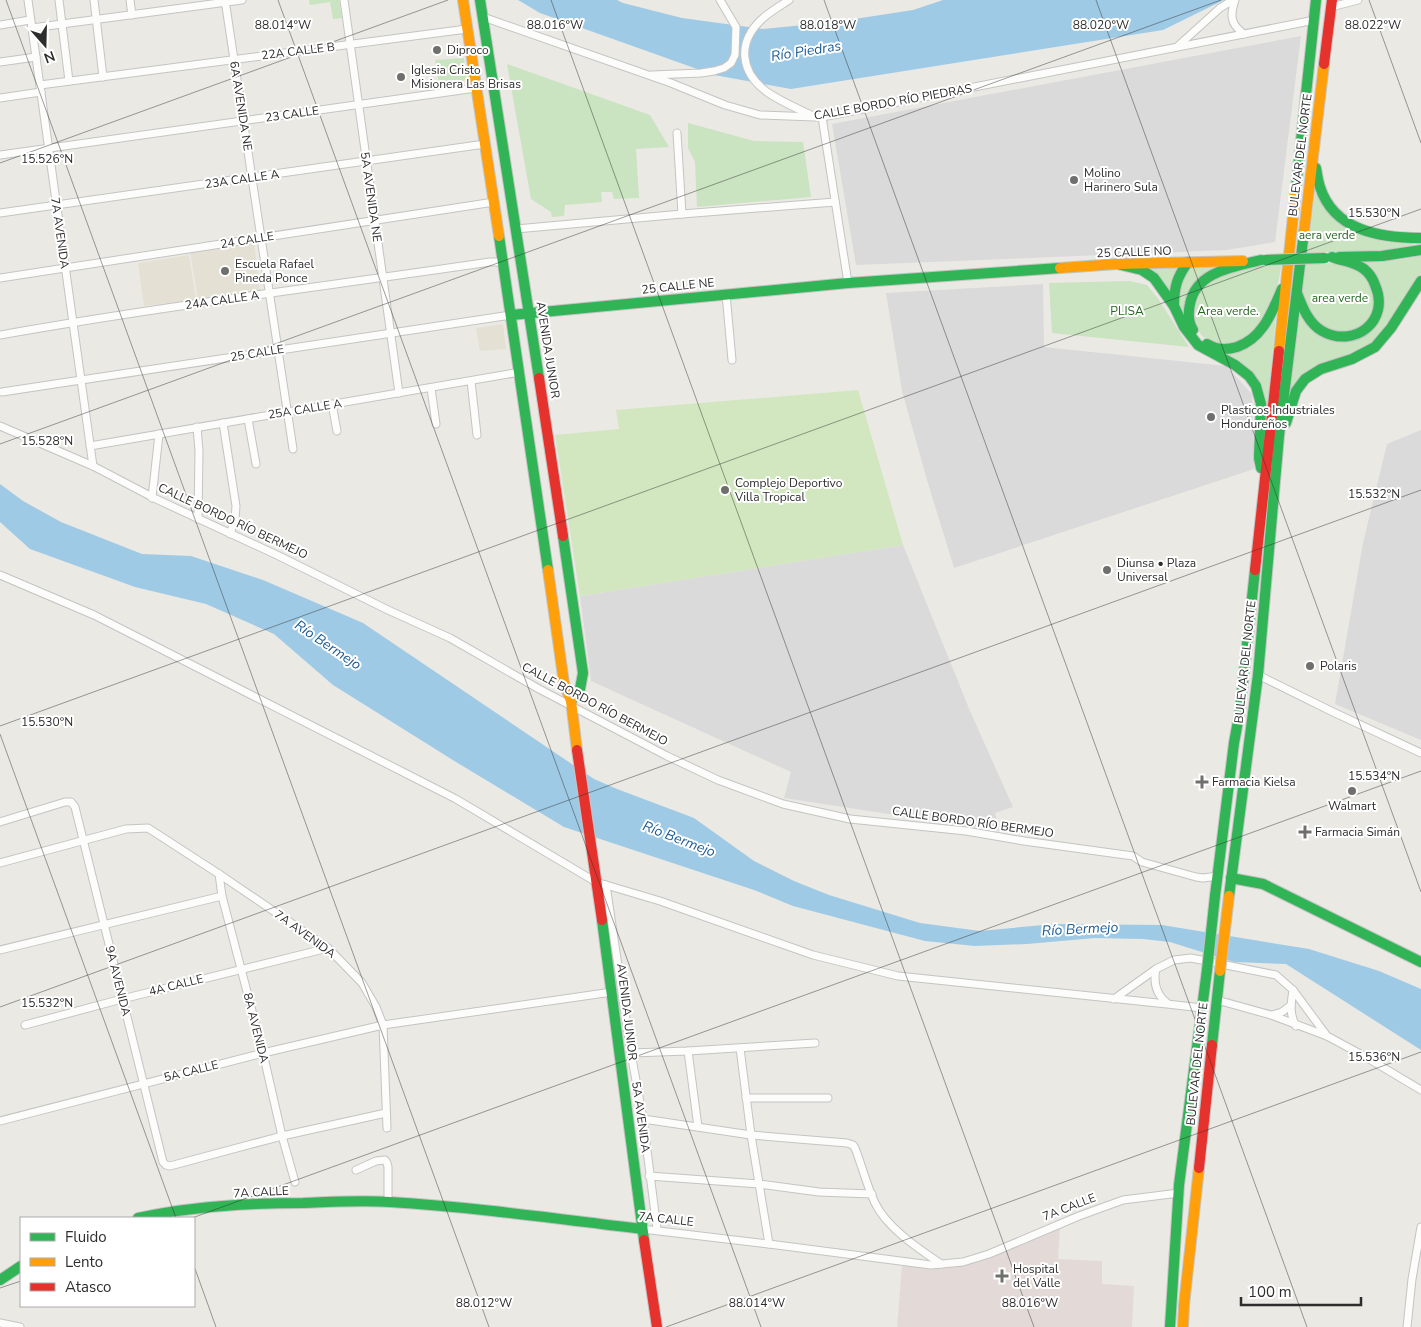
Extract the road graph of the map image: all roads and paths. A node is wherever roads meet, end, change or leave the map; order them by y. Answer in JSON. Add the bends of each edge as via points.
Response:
{"nodes":[{"id":1,"x":28,"y":0,"type":"edge"},
{"id":2,"x":59,"y":0,"type":"edge"},
{"id":3,"x":94,"y":0,"type":"edge"},
{"id":4,"x":130,"y":0,"type":"edge"},
{"id":5,"x":242,"y":0,"type":"edge"},
{"id":6,"x":344,"y":0,"type":"edge"},
{"id":7,"x":463,"y":0,"type":"edge"},
{"id":8,"x":480,"y":0,"type":"edge"},
{"id":9,"x":720,"y":0,"type":"edge"},
{"id":10,"x":1234,"y":0,"type":"edge"},
{"id":11,"x":1316,"y":0,"type":"edge"},
{"id":12,"x":1358,"y":0,"type":"edge"},
{"id":13,"x":225,"y":1,"type":"edge"},
{"id":14,"x":787,"y":2,"type":"edge"},
{"id":15,"x":1331,"y":3,"type":"edge"},
{"id":16,"x":132,"y":15,"type":"junction"},
{"id":17,"x":483,"y":17,"type":"junction"},
{"id":18,"x":96,"y":20,"type":"junction"},
{"id":19,"x":1315,"y":20,"type":"junction"},
{"id":20,"x":31,"y":24,"type":"junction"},
{"id":21,"x":62,"y":24,"type":"junction"},
{"id":22,"x":0,"y":25,"type":"edge"},
{"id":23,"x":467,"y":29,"type":"junction"},
{"id":24,"x":1244,"y":34,"type":"junction"},
{"id":25,"x":350,"y":44,"type":"junction"},
{"id":26,"x":1177,"y":47,"type":"junction"},
{"id":27,"x":36,"y":57,"type":"junction"},
{"id":28,"x":234,"y":60,"type":"junction"},
{"id":29,"x":0,"y":62,"type":"edge"},
{"id":30,"x":650,"y":76,"type":"junction"},
{"id":31,"x":103,"y":77,"type":"junction"},
{"id":32,"x":69,"y":81,"type":"junction"},
{"id":33,"x":476,"y":88,"type":"junction"},
{"id":34,"x":40,"y":89,"type":"junction"},
{"id":35,"x":0,"y":98,"type":"edge"},
{"id":36,"x":358,"y":105,"type":"junction"},
{"id":37,"x":814,"y":117,"type":"junction"},
{"id":38,"x":822,"y":117,"type":"junction"},
{"id":39,"x":244,"y":121,"type":"junction"},
{"id":40,"x":677,"y":133,"type":"dead end"},
{"id":41,"x":485,"y":144,"type":"junction"},
{"id":42,"x":1314,"y":148,"type":"junction"},
{"id":43,"x":49,"y":149,"type":"junction"},
{"id":44,"x":0,"y":155,"type":"edge"},
{"id":45,"x":366,"y":161,"type":"junction"},
{"id":46,"x":252,"y":177,"type":"junction"},
{"id":47,"x":494,"y":202,"type":"junction"},
{"id":48,"x":835,"y":202,"type":"junction"},
{"id":49,"x":56,"y":205,"type":"junction"},
{"id":50,"x":0,"y":213,"type":"edge"},
{"id":51,"x":682,"y":214,"type":"junction"},
{"id":52,"x":375,"y":220,"type":"junction"},
{"id":53,"x":516,"y":229,"type":"junction"},
{"id":54,"x":261,"y":238,"type":"junction"},
{"id":55,"x":1421,"y":238,"type":"edge"},
{"id":56,"x":1421,"y":250,"type":"edge"},
{"id":57,"x":1329,"y":258,"type":"junction"},
{"id":58,"x":1263,"y":260,"type":"junction"},
{"id":59,"x":503,"y":262,"type":"junction"},
{"id":60,"x":1188,"y":262,"type":"junction"},
{"id":61,"x":1117,"y":264,"type":"junction"},
{"id":62,"x":65,"y":268,"type":"junction"},
{"id":63,"x":0,"y":278,"type":"edge"},
{"id":64,"x":383,"y":278,"type":"junction"},
{"id":65,"x":1287,"y":278,"type":"junction"},
{"id":66,"x":1421,"y":280,"type":"edge"},
{"id":67,"x":848,"y":283,"type":"junction"},
{"id":68,"x":1296,"y":291,"type":"junction"},
{"id":69,"x":270,"y":293,"type":"junction"},
{"id":70,"x":726,"y":294,"type":"junction"},
{"id":71,"x":1174,"y":306,"type":"junction"},
{"id":72,"x":529,"y":313,"type":"junction"},
{"id":73,"x":512,"y":315,"type":"junction"},
{"id":74,"x":73,"y":322,"type":"junction"},
{"id":75,"x":390,"y":333,"type":"junction"},
{"id":76,"x":0,"y":335,"type":"edge"},
{"id":77,"x":278,"y":350,"type":"junction"},
{"id":78,"x":732,"y":360,"type":"dead end"},
{"id":79,"x":520,"y":372,"type":"junction"},
{"id":80,"x":81,"y":380,"type":"junction"},
{"id":81,"x":471,"y":381,"type":"junction"},
{"id":82,"x":431,"y":388,"type":"junction"},
{"id":83,"x":2,"y":392,"type":"dead end"},
{"id":84,"x":399,"y":393,"type":"junction"},
{"id":85,"x":332,"y":404,"type":"junction"},
{"id":86,"x":288,"y":411,"type":"junction"},
{"id":87,"x":248,"y":419,"type":"junction"},
{"id":88,"x":223,"y":423,"type":"junction"},
{"id":89,"x":436,"y":424,"type":"dead end"},
{"id":90,"x":0,"y":426,"type":"edge"},
{"id":91,"x":197,"y":428,"type":"junction"},
{"id":92,"x":337,"y":431,"type":"dead end"},
{"id":93,"x":159,"y":434,"type":"junction"},
{"id":94,"x":477,"y":435,"type":"dead end"},
{"id":95,"x":1279,"y":436,"type":"junction"},
{"id":96,"x":90,"y":446,"type":"junction"},
{"id":97,"x":293,"y":449,"type":"dead end"},
{"id":98,"x":256,"y":464,"type":"dead end"},
{"id":99,"x":93,"y":466,"type":"junction"},
{"id":100,"x":1264,"y":489,"type":"junction"},
{"id":101,"x":152,"y":498,"type":"junction"},
{"id":102,"x":198,"y":519,"type":"junction"},
{"id":103,"x":230,"y":534,"type":"junction"},
{"id":104,"x":0,"y":575,"type":"edge"},
{"id":105,"x":1258,"y":675,"type":"junction"},
{"id":106,"x":571,"y":708,"type":"junction"},
{"id":107,"x":1421,"y":753,"type":"edge"},
{"id":108,"x":0,"y":822,"type":"edge"},
{"id":109,"x":84,"y":840,"type":"junction"},
{"id":110,"x":0,"y":863,"type":"edge"},
{"id":111,"x":219,"y":874,"type":"junction"},
{"id":112,"x":1218,"y":876,"type":"junction"},
{"id":113,"x":1232,"y":878,"type":"junction"},
{"id":114,"x":601,"y":884,"type":"junction"},
{"id":115,"x":222,"y":896,"type":"junction"},
{"id":116,"x":104,"y":925,"type":"junction"},
{"id":117,"x":328,"y":948,"type":"junction"},
{"id":118,"x":0,"y":950,"type":"edge"},
{"id":119,"x":1421,"y":962,"type":"edge"},
{"id":120,"x":241,"y":969,"type":"junction"},
{"id":121,"x":1156,"y":969,"type":"junction"},
{"id":122,"x":1293,"y":990,"type":"junction"},
{"id":123,"x":612,"y":992,"type":"junction"},
{"id":124,"x":122,"y":999,"type":"junction"},
{"id":125,"x":1114,"y":999,"type":"junction"},
{"id":126,"x":1217,"y":1000,"type":"junction"},
{"id":127,"x":1167,"y":1004,"type":"junction"},
{"id":128,"x":1291,"y":1005,"type":"junction"},
{"id":129,"x":1202,"y":1008,"type":"junction"},
{"id":130,"x":1271,"y":1015,"type":"junction"},
{"id":131,"x":1302,"y":1020,"type":"junction"},
{"id":132,"x":25,"y":1025,"type":"dead end"},
{"id":133,"x":383,"y":1025,"type":"junction"},
{"id":134,"x":1328,"y":1036,"type":"junction"},
{"id":135,"x":815,"y":1043,"type":"dead end"},
{"id":136,"x":740,"y":1048,"type":"junction"},
{"id":137,"x":688,"y":1051,"type":"junction"},
{"id":138,"x":631,"y":1053,"type":"junction"},
{"id":139,"x":263,"y":1054,"type":"junction"},
{"id":140,"x":143,"y":1084,"type":"junction"},
{"id":141,"x":1421,"y":1090,"type":"edge"},
{"id":142,"x":746,"y":1098,"type":"junction"},
{"id":143,"x":828,"y":1098,"type":"dead end"},
{"id":144,"x":386,"y":1113,"type":"junction"},
{"id":145,"x":643,"y":1120,"type":"junction"},
{"id":146,"x":0,"y":1121,"type":"edge"},
{"id":147,"x":698,"y":1127,"type":"junction"},
{"id":148,"x":387,"y":1128,"type":"dead end"},
{"id":149,"x":751,"y":1134,"type":"junction"},
{"id":150,"x":282,"y":1136,"type":"junction"},
{"id":151,"x":356,"y":1170,"type":"dead end"},
{"id":152,"x":649,"y":1176,"type":"junction"},
{"id":153,"x":295,"y":1182,"type":"dead end"},
{"id":154,"x":759,"y":1184,"type":"junction"},
{"id":155,"x":1179,"y":1193,"type":"junction"},
{"id":156,"x":872,"y":1194,"type":"junction"},
{"id":157,"x":388,"y":1202,"type":"junction"},
{"id":158,"x":142,"y":1217,"type":"edge"},
{"id":159,"x":1421,"y":1227,"type":"edge"},
{"id":160,"x":642,"y":1229,"type":"junction"},
{"id":161,"x":657,"y":1230,"type":"junction"},
{"id":162,"x":769,"y":1244,"type":"junction"},
{"id":163,"x":941,"y":1264,"type":"junction"},
{"id":164,"x":20,"y":1267,"type":"edge"},
{"id":165,"x":0,"y":1280,"type":"edge"},
{"id":166,"x":0,"y":1323,"type":"edge"},
{"id":167,"x":20,"y":1327,"type":"edge"},
{"id":168,"x":657,"y":1327,"type":"edge"},
{"id":169,"x":1170,"y":1327,"type":"edge"},
{"id":170,"x":1183,"y":1327,"type":"edge"},
{"id":171,"x":1407,"y":1327,"type":"edge"}],
"edges":[{"from":1,"to":20,"type":"street","name":"7A AVENIDA"},
{"from":2,"to":21,"type":"street"},
{"from":3,"to":18,"type":"street"},
{"from":4,"to":16,"type":"street"},
{"from":5,"to":13,"type":"street"},
{"from":6,"to":25,"type":"street","name":"5A AVENIDA NE"},
{"from":7,"to":23,"type":"main road","name":"AVENIDA JUNIOR"},
{"from":8,"to":17,"type":"main road","name":"AVENIDA JUNIOR"},
{"from":9,"to":30,"type":"street","via":[[736,27],[735,55],[731,63],[714,71]]},
{"from":10,"to":24,"type":"street","via":[[1231,12],[1234,24]]},
{"from":10,"to":26,"type":"street","via":[[1220,8]]},
{"from":11,"to":19,"type":"main road","name":"BULEVAR DEL NORTE"},
{"from":12,"to":15,"type":"street"},
{"from":13,"to":16,"type":"street"},
{"from":13,"to":28,"type":"street","name":"6A AVENIDA NE"},
{"from":14,"to":37,"type":"street","via":[[761,19],[748,36],[744,55],[752,76],[765,91]]},
{"from":15,"to":42,"type":"main road","name":"BULEVAR DEL NORTE"},
{"from":16,"to":18,"type":"street"},
{"from":17,"to":30,"type":"street","name":"CALLE BORDO RÍO PIEDRAS"},
{"from":17,"to":53,"type":"main road","name":"AVENIDA JUNIOR"},
{"from":18,"to":21,"type":"street"},
{"from":18,"to":31,"type":"street"},
{"from":19,"to":24,"type":"street","name":"CALLE BORDO RÍO PIEDRAS"},
{"from":19,"to":65,"type":"main road","name":"BULEVAR DEL NORTE"},
{"from":20,"to":21,"type":"street"},
{"from":20,"to":22,"type":"street"},
{"from":20,"to":27,"type":"street","name":"7A AVENIDA"},
{"from":21,"to":32,"type":"street"},
{"from":23,"to":25,"type":"street","name":"22A CALLE B"},
{"from":23,"to":33,"type":"main road","name":"AVENIDA JUNIOR"},
{"from":24,"to":26,"type":"street","name":"CALLE BORDO RÍO PIEDRAS"},
{"from":25,"to":28,"type":"street","name":"22A CALLE B"},
{"from":25,"to":36,"type":"street","name":"5A AVENIDA NE"},
{"from":26,"to":38,"type":"street","name":"CALLE BORDO RÍO PIEDRAS"},
{"from":27,"to":29,"type":"street"},
{"from":27,"to":34,"type":"street","name":"7A AVENIDA"},
{"from":28,"to":31,"type":"street","name":"22A CALLE B"},
{"from":28,"to":39,"type":"street","name":"6A AVENIDA NE"},
{"from":30,"to":37,"type":"street","name":"CALLE BORDO RÍO PIEDRAS","via":[[725,106],[760,115]]},
{"from":31,"to":32,"type":"street","name":"22A CALLE B"},
{"from":32,"to":34,"type":"street","name":"22A CALLE B"},
{"from":33,"to":36,"type":"street","name":"23 CALLE"},
{"from":33,"to":41,"type":"main road","name":"AVENIDA JUNIOR"},
{"from":34,"to":35,"type":"street","name":"22A CALLE B"},
{"from":34,"to":43,"type":"street","name":"7A AVENIDA"},
{"from":36,"to":39,"type":"street","name":"23 CALLE"},
{"from":36,"to":45,"type":"street","name":"5A AVENIDA NE"},
{"from":37,"to":38,"type":"street","name":"CALLE BORDO RÍO PIEDRAS"},
{"from":38,"to":48,"type":"street"},
{"from":39,"to":43,"type":"street","name":"23 CALLE"},
{"from":39,"to":46,"type":"street","name":"6A AVENIDA NE"},
{"from":40,"to":51,"type":"street"},
{"from":41,"to":45,"type":"street","name":"23A CALLE A"},
{"from":41,"to":47,"type":"main road","name":"AVENIDA JUNIOR"},
{"from":42,"to":55,"type":"main road","via":[[1321,192],[1327,204],[1345,222],[1378,236]]},
{"from":42,"to":68,"type":"main road","name":"BULEVAR DEL NORTE"},
{"from":43,"to":44,"type":"street","name":"23 CALLE"},
{"from":43,"to":49,"type":"street","name":"7A AVENIDA"},
{"from":45,"to":46,"type":"street","name":"23A CALLE A"},
{"from":45,"to":52,"type":"street","name":"5A AVENIDA NE"},
{"from":46,"to":49,"type":"street","name":"23A CALLE A"},
{"from":46,"to":54,"type":"street","name":"6A AVENIDA NE"},
{"from":47,"to":52,"type":"street","name":"24 CALLE"},
{"from":47,"to":59,"type":"main road","name":"AVENIDA JUNIOR"},
{"from":48,"to":51,"type":"street"},
{"from":48,"to":67,"type":"street"},
{"from":49,"to":50,"type":"street","name":"23A CALLE A"},
{"from":49,"to":62,"type":"street","name":"7A AVENIDA"},
{"from":51,"to":53,"type":"street"},
{"from":52,"to":54,"type":"street","name":"24 CALLE"},
{"from":52,"to":64,"type":"street","name":"5A AVENIDA NE"},
{"from":53,"to":72,"type":"main road","name":"AVENIDA JUNIOR"},
{"from":54,"to":62,"type":"street","name":"24 CALLE"},
{"from":54,"to":69,"type":"street","name":"6A AVENIDA NE"},
{"from":56,"to":57,"type":"main road","name":"25 CALLE NO","via":[[1382,256]]},
{"from":57,"to":58,"type":"main road","name":"25 CALLE NO","bridge":true},
{"from":57,"to":68,"type":"main road","via":[[1365,270],[1378,289],[1381,302],[1378,316],[1369,327],[1347,337],[1319,330],[1305,314]]},
{"from":58,"to":60,"type":"main road","name":"25 CALLE NO"},
{"from":58,"to":65,"type":"main road","via":[[1226,269],[1196,287],[1188,316],[1199,338],[1211,347],[1226,350],[1255,338]]},
{"from":59,"to":64,"type":"street","name":"24A CALLE A"},
{"from":59,"to":73,"type":"main road","name":"AVENIDA JUNIOR"},
{"from":60,"to":61,"type":"main road","name":"25 CALLE NO"},
{"from":60,"to":71,"type":"main road","via":[[1174,286]]},
{"from":61,"to":67,"type":"main road","name":"25 CALLE NO"},
{"from":61,"to":71,"type":"main road","via":[[1142,270],[1154,278]]},
{"from":62,"to":63,"type":"street","name":"24 CALLE"},
{"from":62,"to":74,"type":"street","name":"7A AVENIDA"},
{"from":64,"to":69,"type":"street","name":"24A CALLE A"},
{"from":64,"to":75,"type":"street","name":"5A AVENIDA NE"},
{"from":65,"to":100,"type":"main road","name":"BULEVAR DEL NORTE"},
{"from":66,"to":95,"type":"main road","via":[[1375,347],[1305,379],[1296,391]]},
{"from":67,"to":70,"type":"main road","name":"25 CALLE NE"},
{"from":68,"to":95,"type":"main road","name":"BULEVAR DEL NORTE"},
{"from":69,"to":74,"type":"street","name":"24A CALLE A"},
{"from":69,"to":77,"type":"street","name":"6A AVENIDA NE"},
{"from":70,"to":72,"type":"main road","name":"25 CALLE NE"},
{"from":70,"to":78,"type":"street"},
{"from":71,"to":100,"type":"main road","via":[[1198,345],[1235,366],[1256,386],[1260,404],[1259,458]]},
{"from":72,"to":73,"type":"main road","name":"25 CALLE NE"},
{"from":72,"to":106,"type":"main road","name":"AVENIDA JUNIOR","via":[[583,673],[580,690]]},
{"from":73,"to":75,"type":"street","name":"25 CALLE"},
{"from":73,"to":79,"type":"main road","name":"AVENIDA JUNIOR"},
{"from":74,"to":76,"type":"street","name":"24A CALLE A"},
{"from":74,"to":80,"type":"street","name":"7A AVENIDA"},
{"from":75,"to":77,"type":"street","name":"25 CALLE"},
{"from":75,"to":84,"type":"street","name":"5A AVENIDA NE"},
{"from":77,"to":80,"type":"street","name":"25 CALLE"},
{"from":77,"to":86,"type":"street","name":"6A AVENIDA NE"},
{"from":79,"to":81,"type":"street","name":"25A CALLE A"},
{"from":79,"to":106,"type":"main road","name":"AVENIDA JUNIOR","via":[[564,683]]},
{"from":80,"to":83,"type":"street","name":"25 CALLE"},
{"from":80,"to":96,"type":"street","name":"7A AVENIDA"},
{"from":81,"to":82,"type":"street","name":"25A CALLE A"},
{"from":81,"to":94,"type":"street"},
{"from":82,"to":84,"type":"street","name":"25A CALLE A"},
{"from":82,"to":89,"type":"street"},
{"from":84,"to":85,"type":"street","name":"25A CALLE A"},
{"from":85,"to":86,"type":"street","name":"25A CALLE A"},
{"from":85,"to":92,"type":"street"},
{"from":86,"to":87,"type":"street","name":"25A CALLE A"},
{"from":86,"to":97,"type":"street","name":"6A AVENIDA NE"},
{"from":87,"to":88,"type":"street","name":"25A CALLE A"},
{"from":87,"to":98,"type":"street"},
{"from":88,"to":91,"type":"street","name":"25A CALLE A"},
{"from":88,"to":103,"type":"street","via":[[236,506]]},
{"from":90,"to":99,"type":"street","name":"CALLE BORDO RÍO BERMEJO"},
{"from":91,"to":93,"type":"street","name":"25A CALLE A"},
{"from":91,"to":102,"type":"street"},
{"from":93,"to":96,"type":"street","name":"25A CALLE A"},
{"from":93,"to":101,"type":"street"},
{"from":95,"to":105,"type":"main road","name":"BULEVAR DEL NORTE"},
{"from":96,"to":99,"type":"street","name":"7A AVENIDA"},
{"from":99,"to":101,"type":"street","name":"CALLE BORDO RÍO BERMEJO"},
{"from":100,"to":112,"type":"main road","name":"BULEVAR DEL NORTE"},
{"from":101,"to":102,"type":"street","name":"CALLE BORDO RÍO BERMEJO"},
{"from":102,"to":103,"type":"street","name":"CALLE BORDO RÍO BERMEJO"},
{"from":103,"to":106,"type":"street","name":"CALLE BORDO RÍO BERMEJO","via":[[450,638]]},
{"from":104,"to":114,"type":"street","via":[[94,615],[430,785]]},
{"from":105,"to":107,"type":"street"},
{"from":105,"to":113,"type":"main road","name":"BULEVAR DEL NORTE"},
{"from":106,"to":112,"type":"street","name":"CALLE BORDO RÍO BERMEJO","via":[[718,780],[783,804],[850,819],[966,831],[1133,856],[1142,862],[1196,877]]},
{"from":106,"to":114,"type":"main road","name":"AVENIDA JUNIOR","via":[[595,869]]},
{"from":108,"to":109,"type":"street","name":"9A AVENIDA","via":[[71,802]]},
{"from":109,"to":110,"type":"street","name":"7A AVENIDA"},
{"from":109,"to":111,"type":"street","name":"7A AVENIDA","via":[[126,829],[148,828]]},
{"from":109,"to":116,"type":"street","name":"9A AVENIDA"},
{"from":111,"to":115,"type":"street","name":"8A AVENIDA"},
{"from":111,"to":117,"type":"street","name":"7A AVENIDA"},
{"from":112,"to":129,"type":"main road","name":"BULEVAR DEL NORTE","bridge":true},
{"from":113,"to":119,"type":"main road","via":[[1263,884]]},
{"from":113,"to":126,"type":"main road","name":"BULEVAR DEL NORTE","bridge":true},
{"from":114,"to":123,"type":"main road","name":"AVENIDA JUNIOR"},
{"from":114,"to":125,"type":"street","via":[[660,901],[814,955],[898,976]]},
{"from":114,"to":138,"type":"street","name":"5A AVENIDA"},
{"from":115,"to":116,"type":"street"},
{"from":115,"to":120,"type":"street","name":"8A AVENIDA"},
{"from":116,"to":118,"type":"street"},
{"from":116,"to":124,"type":"street","name":"9A AVENIDA"},
{"from":117,"to":120,"type":"street","name":"4A CALLE"},
{"from":117,"to":133,"type":"street","name":"7A AVENIDA","via":[[362,983]]},
{"from":120,"to":124,"type":"street","name":"4A CALLE"},
{"from":120,"to":139,"type":"street","name":"8A AVENIDA"},
{"from":121,"to":122,"type":"street","via":[[1174,960],[1191,958],[1276,975]]},
{"from":121,"to":125,"type":"street"},
{"from":121,"to":127,"type":"street","via":[[1156,988]]},
{"from":122,"to":128,"type":"street"},
{"from":122,"to":131,"type":"street"},
{"from":123,"to":133,"type":"street","name":"5A CALLE"},
{"from":123,"to":160,"type":"main road","name":"AVENIDA JUNIOR"},
{"from":124,"to":132,"type":"street","name":"4A CALLE"},
{"from":124,"to":140,"type":"street","name":"9A AVENIDA"},
{"from":125,"to":127,"type":"street"},
{"from":126,"to":130,"type":"street"},
{"from":126,"to":170,"type":"main road","name":"BULEVAR DEL NORTE"},
{"from":127,"to":129,"type":"street"},
{"from":128,"to":130,"type":"street"},
{"from":128,"to":131,"type":"street","via":[[1291,1016]]},
{"from":129,"to":155,"type":"main road","name":"BULEVAR DEL NORTE"},
{"from":130,"to":131,"type":"street"},
{"from":131,"to":134,"type":"street"},
{"from":131,"to":134,"type":"street"},
{"from":133,"to":139,"type":"street","name":"5A CALLE"},
{"from":133,"to":144,"type":"street","name":"7A AVENIDA"},
{"from":134,"to":141,"type":"street"},
{"from":135,"to":136,"type":"street"},
{"from":136,"to":137,"type":"street"},
{"from":136,"to":142,"type":"street"},
{"from":137,"to":138,"type":"street"},
{"from":137,"to":147,"type":"street"},
{"from":138,"to":145,"type":"street","name":"5A AVENIDA"},
{"from":139,"to":140,"type":"street","name":"5A CALLE"},
{"from":139,"to":150,"type":"street","name":"8A AVENIDA"},
{"from":140,"to":146,"type":"street","name":"5A CALLE"},
{"from":140,"to":150,"type":"street","name":"9A AVENIDA","via":[[166,1165]]},
{"from":142,"to":143,"type":"street"},
{"from":142,"to":149,"type":"street"},
{"from":144,"to":148,"type":"street","name":"7A AVENIDA"},
{"from":144,"to":150,"type":"street"},
{"from":145,"to":147,"type":"street"},
{"from":145,"to":152,"type":"street","name":"5A AVENIDA"},
{"from":147,"to":149,"type":"street"},
{"from":149,"to":154,"type":"street"},
{"from":149,"to":156,"type":"street","via":[[852,1145],[856,1148]]},
{"from":150,"to":153,"type":"street","name":"8A AVENIDA"},
{"from":151,"to":157,"type":"street","via":[[385,1160]]},
{"from":152,"to":154,"type":"street"},
{"from":152,"to":161,"type":"street","name":"5A AVENIDA"},
{"from":154,"to":156,"type":"street","via":[[819,1192]]},
{"from":154,"to":162,"type":"street"},
{"from":155,"to":163,"type":"street","name":"7A CALLE","via":[[1123,1200],[989,1254],[963,1262]]},
{"from":155,"to":169,"type":"main road","name":"BULEVAR DEL NORTE"},
{"from":156,"to":163,"type":"street","via":[[886,1220],[911,1244]]},
{"from":157,"to":158,"type":"main road","name":"7A CALLE","via":[[255,1204]]},
{"from":157,"to":160,"type":"main road","name":"7A CALLE"},
{"from":159,"to":171,"type":"street"},
{"from":160,"to":161,"type":"street","name":"7A CALLE"},
{"from":160,"to":168,"type":"main road","name":"AVENIDA JUNIOR"},
{"from":161,"to":162,"type":"street","name":"7A CALLE"},
{"from":162,"to":163,"type":"street","name":"7A CALLE"},
{"from":164,"to":165,"type":"main road"},
{"from":166,"to":167,"type":"street"}]}
